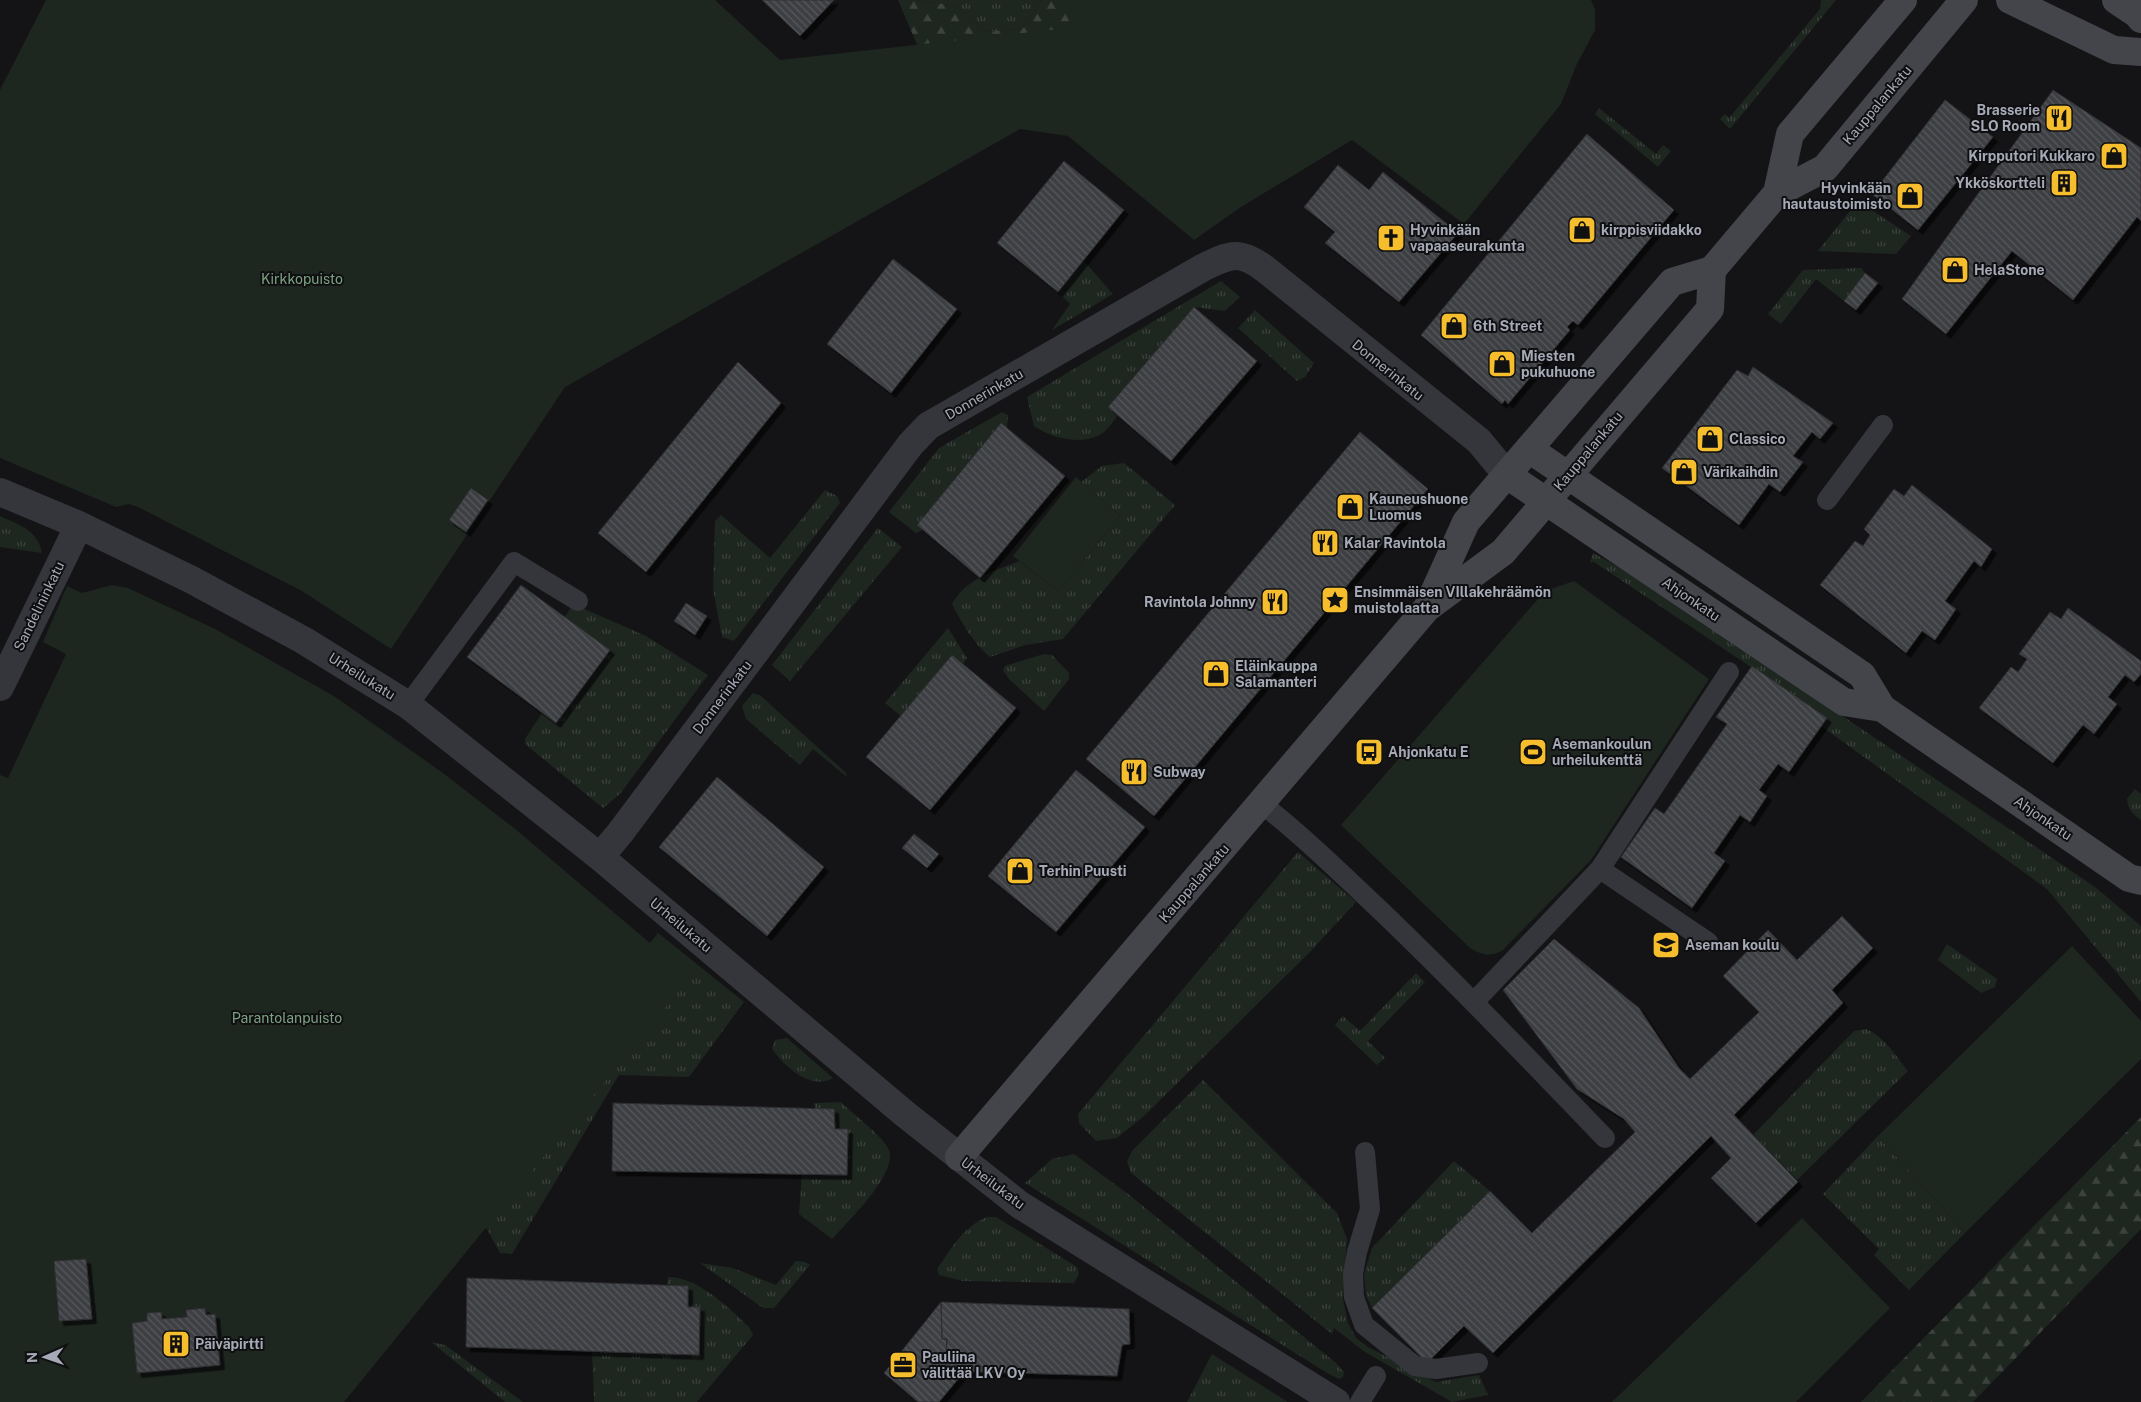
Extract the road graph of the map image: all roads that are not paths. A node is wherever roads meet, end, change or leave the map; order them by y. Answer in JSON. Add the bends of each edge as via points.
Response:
{"nodes":[{"id":1,"x":1903,"y":0,"type":"edge"},
{"id":2,"x":1964,"y":0,"type":"edge"},
{"id":3,"x":2010,"y":0,"type":"edge"},
{"id":4,"x":2116,"y":0,"type":"edge"},
{"id":5,"x":2141,"y":19,"type":"edge"},
{"id":6,"x":2141,"y":52,"type":"edge"},
{"id":7,"x":1777,"y":193,"type":"junction"},
{"id":8,"x":1712,"y":270,"type":"junction"},
{"id":9,"x":1883,"y":425,"type":"dead end"},
{"id":10,"x":1487,"y":449,"type":"junction"},
{"id":11,"x":1529,"y":449,"type":"junction"},
{"id":12,"x":1507,"y":475,"type":"junction"},
{"id":13,"x":1568,"y":475,"type":"junction"},
{"id":14,"x":0,"y":492,"type":"edge"},
{"id":15,"x":1827,"y":500,"type":"dead end"},
{"id":16,"x":1547,"y":501,"type":"junction"},
{"id":17,"x":79,"y":525,"type":"junction"},
{"id":18,"x":578,"y":601,"type":"dead end"},
{"id":19,"x":1427,"y":608,"type":"junction"},
{"id":20,"x":1730,"y":672,"type":"dead end"},
{"id":21,"x":0,"y":687,"type":"edge"},
{"id":22,"x":408,"y":705,"type":"junction"},
{"id":23,"x":1882,"y":708,"type":"junction"},
{"id":24,"x":1262,"y":804,"type":"junction"},
{"id":25,"x":600,"y":857,"type":"junction"},
{"id":26,"x":1600,"y":869,"type":"junction"},
{"id":27,"x":2135,"y":880,"type":"edge"},
{"id":28,"x":2141,"y":903,"type":"edge"},
{"id":29,"x":1708,"y":942,"type":"dead end"},
{"id":30,"x":1474,"y":1002,"type":"junction"},
{"id":31,"x":1605,"y":1138,"type":"dead end"},
{"id":32,"x":1366,"y":1152,"type":"dead end"},
{"id":33,"x":959,"y":1157,"type":"junction"},
{"id":34,"x":1478,"y":1363,"type":"dead end"},
{"id":35,"x":1376,"y":1376,"type":"dead end"},
{"id":36,"x":1336,"y":1402,"type":"edge"},
{"id":37,"x":1360,"y":1402,"type":"edge"}],
"edges":[{"from":1,"to":7,"type":"main road","name":"Kauppalankatu","via":[[1790,134]]},
{"from":2,"to":7,"type":"main road","name":"Kauppalankatu","via":[[1825,168]]},
{"from":3,"to":6,"type":"main road","via":[[2114,50]]},
{"from":4,"to":5,"type":"main road"},
{"from":7,"to":8,"type":"main road","name":"Kauppalankatu"},
{"from":8,"to":11,"type":"main road","name":"Kauppalankatu","via":[[1672,282]]},
{"from":8,"to":13,"type":"main road","name":"Kauppalankatu","via":[[1710,308]]},
{"from":9,"to":15,"type":"lane"},
{"from":10,"to":11,"type":"street"},
{"from":10,"to":12,"type":"street","name":"Donnerinkatu"},
{"from":10,"to":25,"type":"street","name":"Donnerinkatu","via":[[1250,258],[1237,255],[1218,260],[928,426],[910,445]]},
{"from":11,"to":12,"type":"main road","name":"Kauppalankatu"},
{"from":11,"to":13,"type":"main road","name":"Ahjonkatu"},
{"from":12,"to":16,"type":"main road","name":"Ahjonkatu"},
{"from":12,"to":19,"type":"main road","name":"Kauppalankatu","via":[[1466,522]]},
{"from":13,"to":16,"type":"main road","name":"Kauppalankatu"},
{"from":13,"to":23,"type":"main road","name":"Ahjonkatu","via":[[1862,675]]},
{"from":14,"to":17,"type":"street","name":"Urheilukatu"},
{"from":16,"to":19,"type":"main road","name":"Kauppalankatu","via":[[1503,552]]},
{"from":16,"to":23,"type":"main road","name":"Ahjonkatu","via":[[1844,702]]},
{"from":17,"to":21,"type":"street","name":"Sandelininkatu"},
{"from":17,"to":22,"type":"street","name":"Urheilukatu","via":[[192,580],[286,631]]},
{"from":18,"to":22,"type":"lane","via":[[514,562]]},
{"from":19,"to":24,"type":"main road","name":"Kauppalankatu"},
{"from":20,"to":26,"type":"lane"},
{"from":22,"to":25,"type":"street","name":"Urheilukatu"},
{"from":23,"to":27,"type":"main road","name":"Ahjonkatu"},
{"from":24,"to":30,"type":"lane","via":[[1302,835]]},
{"from":24,"to":33,"type":"main road","name":"Kauppalankatu"},
{"from":25,"to":33,"type":"street","name":"Urheilukatu"},
{"from":26,"to":29,"type":"lane"},
{"from":26,"to":30,"type":"lane"},
{"from":27,"to":28,"type":"main road","name":"Ahjonkatu"},
{"from":30,"to":31,"type":"lane"},
{"from":32,"to":34,"type":"lane","via":[[1370,1209],[1353,1274],[1354,1297],[1364,1325],[1415,1366],[1436,1369]]},
{"from":33,"to":36,"type":"street","name":"Urheilukatu","via":[[1020,1205]]},
{"from":35,"to":37,"type":"lane"}]}
